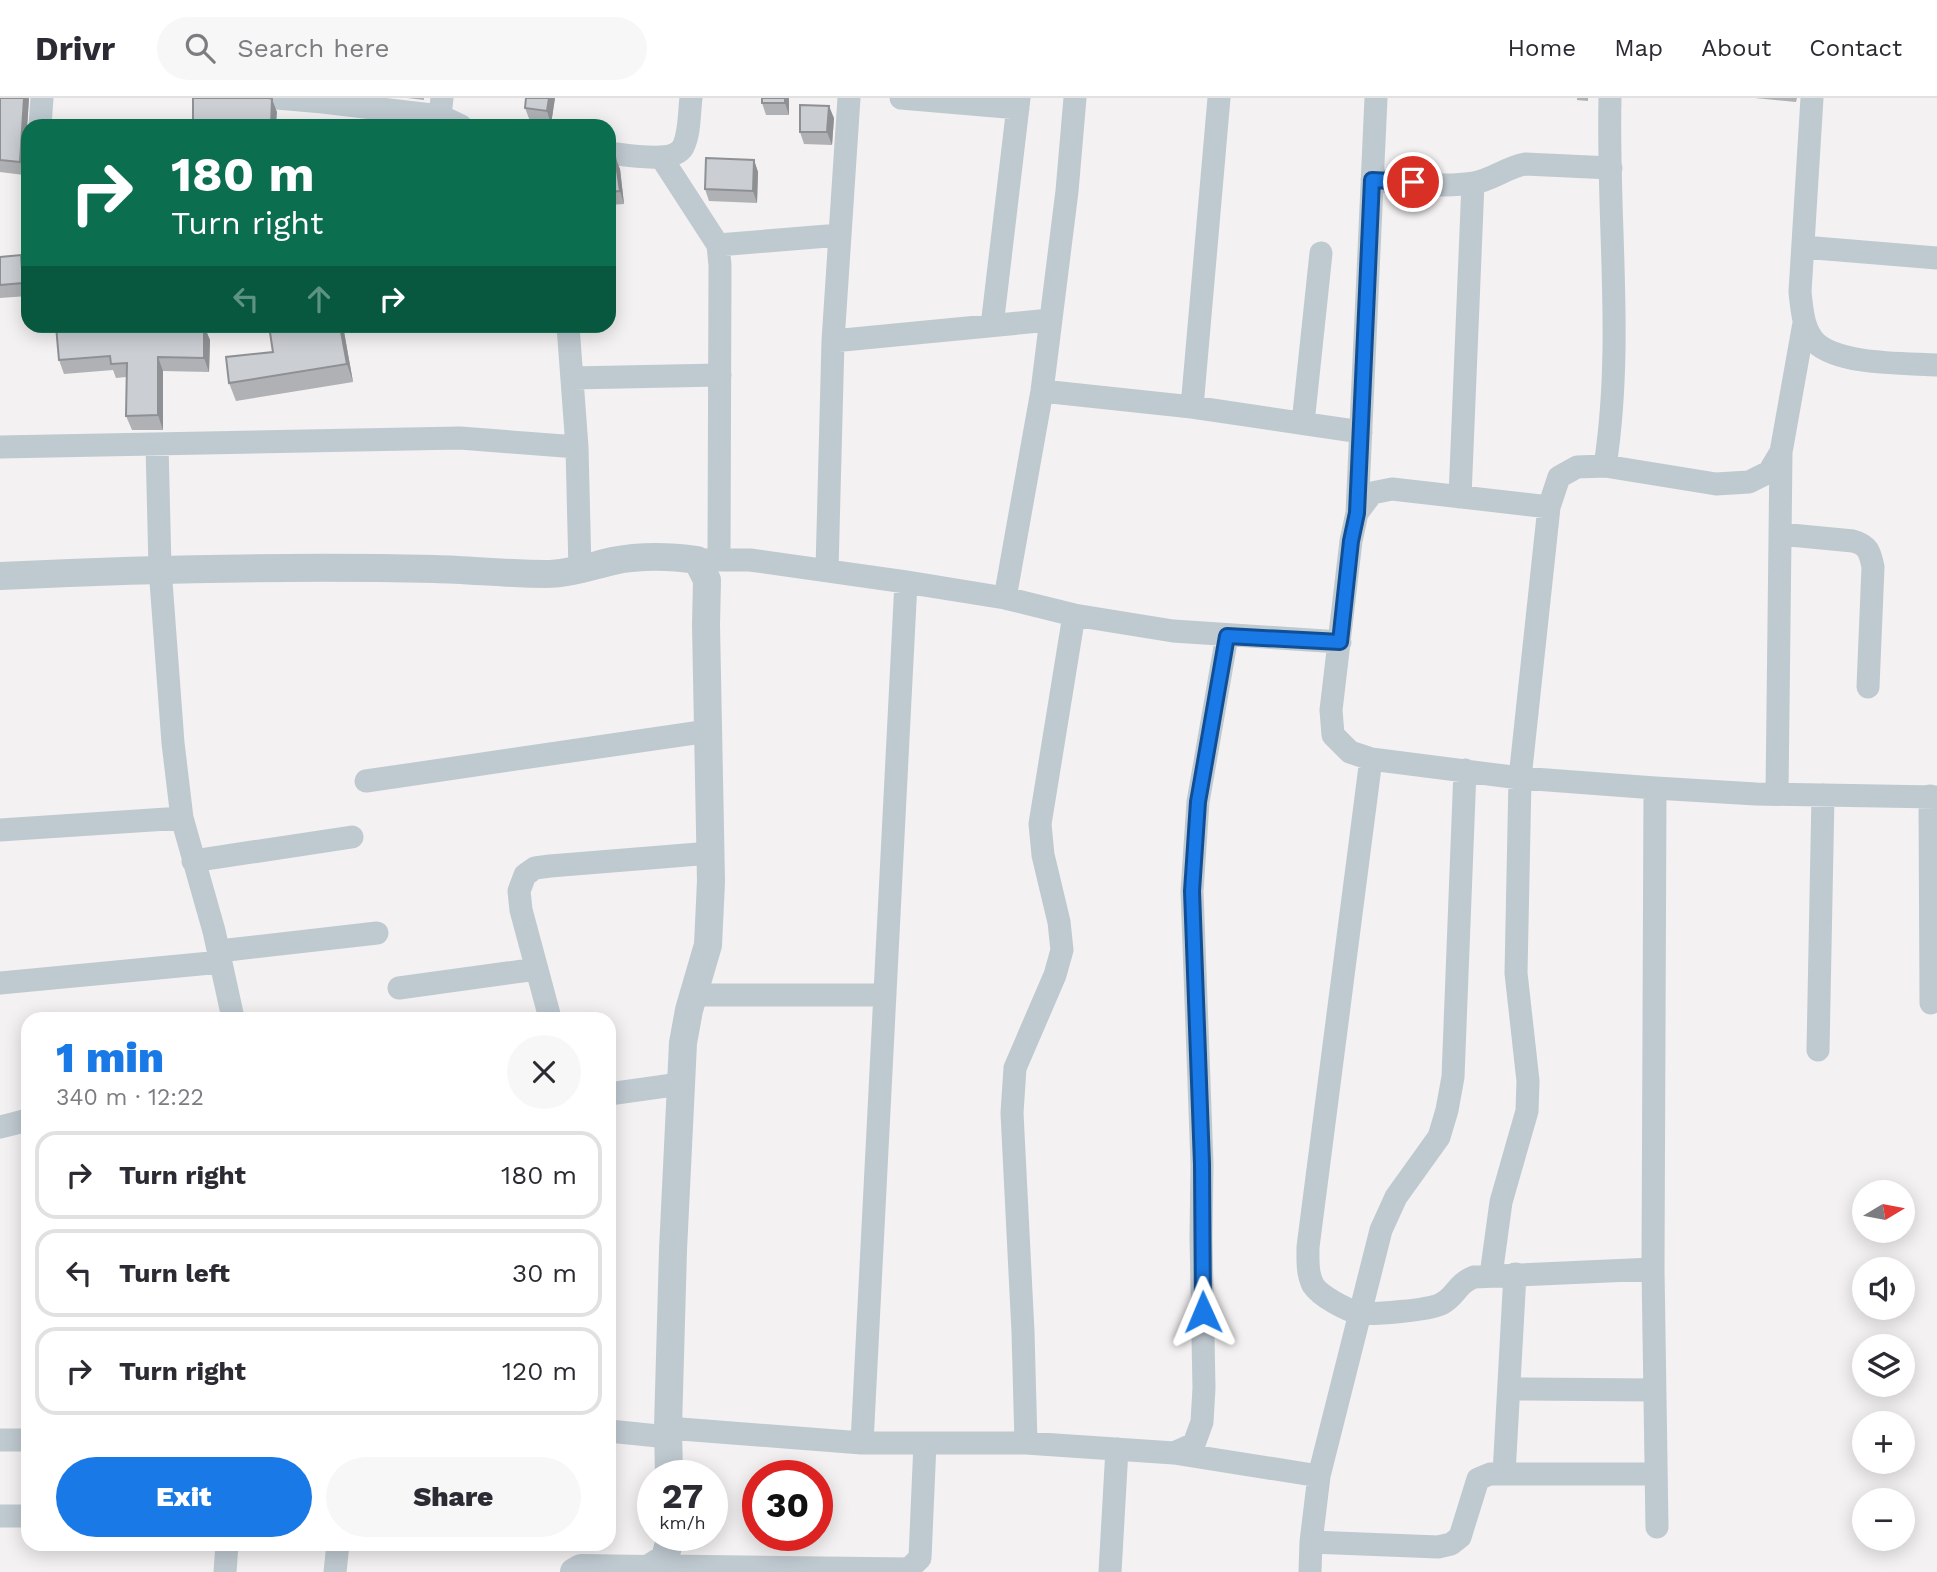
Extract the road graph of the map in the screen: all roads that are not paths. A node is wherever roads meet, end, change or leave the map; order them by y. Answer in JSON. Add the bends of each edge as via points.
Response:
{"nodes":[{"id":1,"x":42,"y":98,"type":"edge"},
{"id":2,"x":277,"y":98,"type":"edge"},
{"id":3,"x":691,"y":98,"type":"edge"},
{"id":4,"x":849,"y":98,"type":"edge"},
{"id":5,"x":901,"y":98,"type":"edge"},
{"id":6,"x":1075,"y":98,"type":"edge"},
{"id":7,"x":1219,"y":98,"type":"edge"},
{"id":8,"x":1376,"y":98,"type":"edge"},
{"id":9,"x":1610,"y":98,"type":"edge"},
{"id":10,"x":1812,"y":98,"type":"edge"},
{"id":11,"x":323,"y":100,"type":"edge"},
{"id":12,"x":1018,"y":103,"type":"edge"},
{"id":13,"x":441,"y":107,"type":"edge"},
{"id":14,"x":40,"y":119,"type":"edge"},
{"id":15,"x":616,"y":154,"type":"edge"},
{"id":16,"x":661,"y":157,"type":"junction"},
{"id":17,"x":1611,"y":168,"type":"junction"},
{"id":18,"x":1372,"y":180,"type":"junction"},
{"id":19,"x":1473,"y":183,"type":"junction"},
{"id":20,"x":840,"y":235,"type":"junction"},
{"id":21,"x":718,"y":244,"type":"junction"},
{"id":22,"x":1803,"y":247,"type":"junction"},
{"id":23,"x":1321,"y":253,"type":"dead end"},
{"id":24,"x":1937,"y":258,"type":"edge"},
{"id":25,"x":1050,"y":320,"type":"junction"},
{"id":26,"x":1804,"y":323,"type":"junction"},
{"id":27,"x":992,"y":326,"type":"junction"},
{"id":28,"x":569,"y":333,"type":"edge"},
{"id":29,"x":834,"y":341,"type":"junction"},
{"id":30,"x":1937,"y":365,"type":"edge"},
{"id":31,"x":720,"y":375,"type":"junction"},
{"id":32,"x":572,"y":378,"type":"junction"},
{"id":33,"x":1042,"y":391,"type":"junction"},
{"id":34,"x":1192,"y":407,"type":"junction"},
{"id":35,"x":1303,"y":423,"type":"junction"},
{"id":36,"x":1361,"y":432,"type":"junction"},
{"id":37,"x":157,"y":444,"type":"junction"},
{"id":38,"x":0,"y":447,"type":"edge"},
{"id":39,"x":577,"y":447,"type":"junction"},
{"id":40,"x":1781,"y":452,"type":"junction"},
{"id":41,"x":1605,"y":466,"type":"junction"},
{"id":42,"x":1460,"y":497,"type":"junction"},
{"id":43,"x":1549,"y":507,"type":"junction"},
{"id":44,"x":1357,"y":513,"type":"junction"},
{"id":45,"x":1780,"y":534,"type":"junction"},
{"id":46,"x":708,"y":560,"type":"junction"},
{"id":47,"x":160,"y":568,"type":"junction"},
{"id":48,"x":827,"y":570,"type":"junction"},
{"id":49,"x":580,"y":571,"type":"junction"},
{"id":50,"x":0,"y":576,"type":"edge"},
{"id":51,"x":906,"y":582,"type":"junction"},
{"id":52,"x":1005,"y":598,"type":"junction"},
{"id":53,"x":1074,"y":615,"type":"junction"},
{"id":54,"x":1227,"y":636,"type":"junction"},
{"id":55,"x":1340,"y":642,"type":"junction"},
{"id":56,"x":1868,"y":687,"type":"dead end"},
{"id":57,"x":708,"y":731,"type":"junction"},
{"id":58,"x":1371,"y":759,"type":"junction"},
{"id":59,"x":1465,"y":770,"type":"junction"},
{"id":60,"x":1520,"y":778,"type":"junction"},
{"id":61,"x":366,"y":780,"type":"dead end"},
{"id":62,"x":1655,"y":788,"type":"junction"},
{"id":63,"x":1777,"y":794,"type":"junction"},
{"id":64,"x":1823,"y":795,"type":"junction"},
{"id":65,"x":1933,"y":797,"type":"edge"},
{"id":66,"x":182,"y":818,"type":"junction"},
{"id":67,"x":0,"y":830,"type":"edge"},
{"id":68,"x":352,"y":837,"type":"dead end"},
{"id":69,"x":711,"y":853,"type":"junction"},
{"id":70,"x":193,"y":861,"type":"junction"},
{"id":71,"x":376,"y":933,"type":"dead end"},
{"id":72,"x":220,"y":957,"type":"junction"},
{"id":73,"x":537,"y":969,"type":"junction"},
{"id":74,"x":0,"y":983,"type":"edge"},
{"id":75,"x":399,"y":988,"type":"dead end"},
{"id":76,"x":693,"y":995,"type":"junction"},
{"id":77,"x":885,"y":995,"type":"junction"},
{"id":78,"x":1931,"y":1003,"type":"dead end"},
{"id":79,"x":232,"y":1012,"type":"edge"},
{"id":80,"x":548,"y":1012,"type":"edge"},
{"id":81,"x":1818,"y":1050,"type":"dead end"},
{"id":82,"x":680,"y":1084,"type":"junction"},
{"id":83,"x":616,"y":1093,"type":"edge"},
{"id":84,"x":21,"y":1122,"type":"edge"},
{"id":85,"x":0,"y":1127,"type":"edge"},
{"id":86,"x":1653,"y":1269,"type":"junction"},
{"id":87,"x":1515,"y":1274,"type":"junction"},
{"id":88,"x":1491,"y":1275,"type":"junction"},
{"id":89,"x":1360,"y":1313,"type":"junction"},
{"id":90,"x":1509,"y":1389,"type":"junction"},
{"id":91,"x":1654,"y":1390,"type":"junction"},
{"id":92,"x":616,"y":1431,"type":"edge"},
{"id":93,"x":668,"y":1433,"type":"junction"},
{"id":94,"x":0,"y":1440,"type":"edge"},
{"id":95,"x":21,"y":1440,"type":"edge"},
{"id":96,"x":862,"y":1443,"type":"junction"},
{"id":97,"x":925,"y":1443,"type":"junction"},
{"id":98,"x":1026,"y":1443,"type":"junction"},
{"id":99,"x":1117,"y":1449,"type":"junction"},
{"id":100,"x":1174,"y":1453,"type":"junction"},
{"id":101,"x":669,"y":1460,"type":"edge"},
{"id":102,"x":1504,"y":1474,"type":"junction"},
{"id":103,"x":1654,"y":1474,"type":"junction"},
{"id":104,"x":1319,"y":1476,"type":"junction"},
{"id":105,"x":0,"y":1516,"type":"edge"},
{"id":106,"x":21,"y":1516,"type":"edge"},
{"id":107,"x":1657,"y":1527,"type":"dead end"},
{"id":108,"x":1311,"y":1542,"type":"junction"},
{"id":109,"x":226,"y":1551,"type":"edge"},
{"id":110,"x":337,"y":1551,"type":"edge"},
{"id":111,"x":667,"y":1558,"type":"edge"},
{"id":112,"x":225,"y":1572,"type":"edge"},
{"id":113,"x":335,"y":1572,"type":"edge"},
{"id":114,"x":574,"y":1572,"type":"edge"},
{"id":115,"x":1110,"y":1572,"type":"edge"},
{"id":116,"x":1310,"y":1572,"type":"edge"}],
"edges":[{"from":1,"to":14,"type":"street"},
{"from":2,"to":11,"type":"street"},
{"from":3,"to":16,"type":"street","via":[[681,150]]},
{"from":4,"to":20,"type":"street"},
{"from":5,"to":12,"type":"street"},
{"from":6,"to":25,"type":"street"},
{"from":7,"to":34,"type":"street"},
{"from":8,"to":18,"type":"street"},
{"from":9,"to":17,"type":"street"},
{"from":10,"to":22,"type":"street"},
{"from":11,"to":13,"type":"street"},
{"from":12,"to":27,"type":"street"},
{"from":15,"to":16,"type":"street"},
{"from":16,"to":21,"type":"street"},
{"from":17,"to":19,"type":"street","via":[[1525,163]]},
{"from":17,"to":41,"type":"street","via":[[1615,348]]},
{"from":18,"to":19,"type":"street"},
{"from":18,"to":36,"type":"street"},
{"from":19,"to":42,"type":"street"},
{"from":20,"to":21,"type":"street"},
{"from":20,"to":29,"type":"street"},
{"from":21,"to":31,"type":"street"},
{"from":22,"to":24,"type":"street"},
{"from":22,"to":26,"type":"street","via":[[1800,292]]},
{"from":23,"to":35,"type":"street"},
{"from":25,"to":27,"type":"street"},
{"from":25,"to":33,"type":"street"},
{"from":26,"to":30,"type":"street","via":[[1815,342],[1832,354]]},
{"from":26,"to":40,"type":"street"},
{"from":27,"to":29,"type":"street"},
{"from":28,"to":32,"type":"street"},
{"from":29,"to":48,"type":"street"},
{"from":31,"to":32,"type":"street"},
{"from":31,"to":46,"type":"street"},
{"from":32,"to":39,"type":"street"},
{"from":33,"to":34,"type":"street"},
{"from":33,"to":52,"type":"street"},
{"from":34,"to":35,"type":"street"},
{"from":35,"to":36,"type":"street"},
{"from":36,"to":44,"type":"street"},
{"from":37,"to":38,"type":"street"},
{"from":37,"to":39,"type":"street","via":[[460,439]]},
{"from":37,"to":47,"type":"street"},
{"from":39,"to":49,"type":"street"},
{"from":40,"to":41,"type":"street","via":[[1769,472],[1749,482],[1716,484]]},
{"from":40,"to":45,"type":"street"},
{"from":41,"to":43,"type":"street","via":[[1577,467],[1559,477]]},
{"from":42,"to":43,"type":"street"},
{"from":42,"to":44,"type":"street","via":[[1392,489],[1372,493]]},
{"from":43,"to":60,"type":"street"},
{"from":44,"to":55,"type":"street"},
{"from":45,"to":56,"type":"street","via":[[1853,541],[1869,551]]},
{"from":45,"to":63,"type":"street"},
{"from":46,"to":48,"type":"street","via":[[750,560]]},
{"from":46,"to":49,"type":"street","via":[[641,557]]},
{"from":46,"to":57,"type":"street"},
{"from":47,"to":49,"type":"street"},
{"from":47,"to":50,"type":"street"},
{"from":47,"to":66,"type":"street"},
{"from":48,"to":51,"type":"street"},
{"from":51,"to":52,"type":"street"},
{"from":51,"to":77,"type":"street"},
{"from":52,"to":53,"type":"street"},
{"from":53,"to":54,"type":"street"},
{"from":53,"to":98,"type":"street","via":[[1040,824],[1062,950],[1015,1068],[1012,1113]]},
{"from":54,"to":55,"type":"street"},
{"from":54,"to":100,"type":"street","via":[[1198,802],[1192,891],[1202,1164],[1202,1422],[1194,1444]]},
{"from":55,"to":58,"type":"street","via":[[1331,710],[1333,735],[1350,752]]},
{"from":57,"to":61,"type":"street"},
{"from":57,"to":69,"type":"street"},
{"from":58,"to":59,"type":"street"},
{"from":58,"to":89,"type":"street","via":[[1308,1247],[1308,1271],[1322,1296]]},
{"from":59,"to":60,"type":"street"},
{"from":59,"to":89,"type":"street","via":[[1453,1077],[1447,1110],[1439,1137],[1396,1198],[1381,1230]]},
{"from":60,"to":62,"type":"street"},
{"from":60,"to":88,"type":"street","via":[[1516,973],[1527,1111],[1501,1202]]},
{"from":62,"to":63,"type":"street"},
{"from":62,"to":86,"type":"street"},
{"from":63,"to":64,"type":"street"},
{"from":64,"to":65,"type":"street"},
{"from":64,"to":81,"type":"street"},
{"from":65,"to":78,"type":"street"},
{"from":66,"to":67,"type":"street"},
{"from":66,"to":70,"type":"street"},
{"from":68,"to":70,"type":"street"},
{"from":69,"to":73,"type":"street","via":[[550,866],[525,875],[519,891],[521,911]]},
{"from":69,"to":76,"type":"street","via":[[708,945]]},
{"from":70,"to":72,"type":"street"},
{"from":71,"to":72,"type":"street"},
{"from":72,"to":74,"type":"street"},
{"from":72,"to":79,"type":"street"},
{"from":73,"to":75,"type":"street"},
{"from":73,"to":80,"type":"street"},
{"from":76,"to":77,"type":"street"},
{"from":76,"to":82,"type":"street"},
{"from":77,"to":96,"type":"street"},
{"from":82,"to":83,"type":"street"},
{"from":82,"to":93,"type":"street"},
{"from":84,"to":85,"type":"street"},
{"from":86,"to":87,"type":"street"},
{"from":86,"to":91,"type":"street"},
{"from":87,"to":88,"type":"street"},
{"from":87,"to":90,"type":"street"},
{"from":88,"to":89,"type":"street","via":[[1461,1282],[1443,1303],[1432,1308]]},
{"from":89,"to":104,"type":"street"},
{"from":90,"to":91,"type":"street"},
{"from":90,"to":102,"type":"street"},
{"from":91,"to":103,"type":"street"},
{"from":92,"to":93,"type":"street"},
{"from":93,"to":96,"type":"street"},
{"from":93,"to":101,"type":"street"},
{"from":94,"to":95,"type":"street"},
{"from":96,"to":97,"type":"street"},
{"from":97,"to":98,"type":"street"},
{"from":97,"to":111,"type":"street","via":[[920,1558],[909,1569]]},
{"from":98,"to":99,"type":"street"},
{"from":99,"to":100,"type":"street"},
{"from":99,"to":115,"type":"street"},
{"from":100,"to":104,"type":"street"},
{"from":102,"to":103,"type":"street"},
{"from":102,"to":108,"type":"street","via":[[1478,1479],[1460,1537],[1451,1544]]},
{"from":103,"to":107,"type":"street"},
{"from":104,"to":108,"type":"street"},
{"from":105,"to":106,"type":"street"},
{"from":108,"to":116,"type":"street"},
{"from":109,"to":112,"type":"street"},
{"from":110,"to":113,"type":"street"},
{"from":111,"to":114,"type":"street","via":[[648,1569],[581,1568]]}]}
